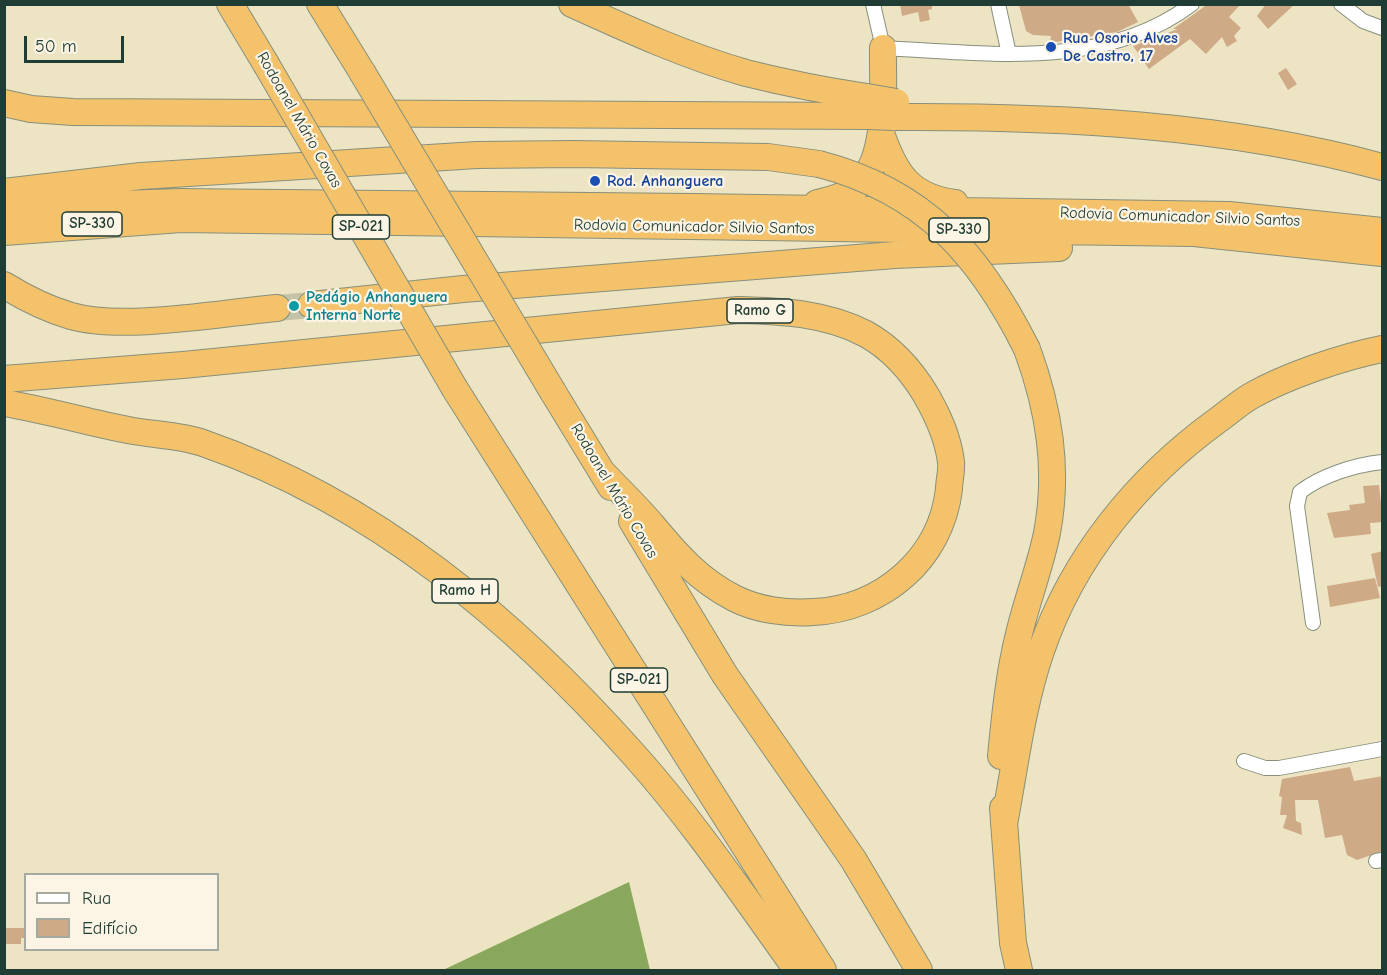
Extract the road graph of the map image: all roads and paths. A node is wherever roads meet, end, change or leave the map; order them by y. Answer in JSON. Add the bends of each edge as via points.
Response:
{"nodes":[{"id":1,"x":230,"y":4,"type":"edge"},
{"id":2,"x":320,"y":4,"type":"edge"},
{"id":3,"x":572,"y":4,"type":"edge"},
{"id":4,"x":873,"y":4,"type":"edge"},
{"id":5,"x":998,"y":4,"type":"edge"},
{"id":6,"x":1192,"y":4,"type":"edge"},
{"id":7,"x":1341,"y":4,"type":"edge"},
{"id":8,"x":1383,"y":28,"type":"edge"},
{"id":9,"x":883,"y":48,"type":"junction"},
{"id":10,"x":1009,"y":54,"type":"junction"},
{"id":11,"x":4,"y":103,"type":"edge"},
{"id":12,"x":881,"y":113,"type":"junction"},
{"id":13,"x":1383,"y":166,"type":"edge"},
{"id":14,"x":4,"y":192,"type":"edge"},
{"id":15,"x":785,"y":209,"type":"junction"},
{"id":16,"x":4,"y":212,"type":"edge"},
{"id":17,"x":1023,"y":212,"type":"junction"},
{"id":18,"x":1383,"y":231,"type":"edge"},
{"id":19,"x":4,"y":232,"type":"edge"},
{"id":20,"x":1275,"y":241,"type":"junction"},
{"id":21,"x":1383,"y":253,"type":"edge"},
{"id":22,"x":6,"y":286,"type":"edge"},
{"id":23,"x":311,"y":305,"type":"tunnel mouth"},
{"id":24,"x":277,"y":308,"type":"tunnel mouth"},
{"id":25,"x":1383,"y":349,"type":"edge"},
{"id":26,"x":4,"y":379,"type":"edge"},
{"id":27,"x":4,"y":403,"type":"edge"},
{"id":28,"x":1383,"y":462,"type":"edge"},
{"id":29,"x":603,"y":473,"type":"junction"},
{"id":30,"x":1313,"y":623,"type":"dead end"},
{"id":31,"x":1383,"y":748,"type":"edge"},
{"id":32,"x":1244,"y":761,"type":"dead end"},
{"id":33,"x":1004,"y":824,"type":"junction"},
{"id":34,"x":797,"y":970,"type":"edge"},
{"id":35,"x":823,"y":970,"type":"edge"},
{"id":36,"x":919,"y":970,"type":"edge"},
{"id":37,"x":1019,"y":970,"type":"edge"}],
"edges":[{"from":1,"to":35,"type":"highway","name":"Rodoanel Mário Covas","number":"SP-021","bridge":true,"via":[[455,389]]},
{"from":2,"to":29,"type":"highway","name":"Rodoanel Mário Covas","bridge":true},
{"from":3,"to":12,"type":"highway","via":[[692,54]]},
{"from":4,"to":9,"type":"street"},
{"from":5,"to":10,"type":"street"},
{"from":6,"to":10,"type":"street","via":[[1146,30],[1109,43],[1075,52]]},
{"from":7,"to":8,"type":"street","via":[[1363,21]]},
{"from":9,"to":10,"type":"street"},
{"from":9,"to":12,"type":"highway"},
{"from":11,"to":12,"type":"highway","via":[[73,112]]},
{"from":12,"to":13,"type":"highway","via":[[1147,125]]},
{"from":12,"to":15,"type":"highway","via":[[873,166],[855,189],[831,199]]},
{"from":12,"to":17,"type":"highway","via":[[904,181],[945,202]]},
{"from":14,"to":33,"type":"highway","bridge":true,"via":[[141,176],[477,155],[768,157],[819,164],[875,182],[904,199],[943,228],[977,266],[1008,313],[1027,349],[1049,428],[1053,479],[1047,533],[1009,681],[1000,765]]},
{"from":15,"to":16,"type":"highway","name":"Rodovia Comunicador Silvio Santos","number":"SP-330","via":[[216,202]]},
{"from":15,"to":17,"type":"highway","name":"Rodovia Comunicador Silvio Santos","number":"SP-330"},
{"from":17,"to":18,"type":"highway","name":"Rodovia Comunicador Silvio Santos","number":"SP-330","via":[[1229,215]]},
{"from":19,"to":20,"type":"highway","name":"Rodovia Comunicador Silvio Santos","number":"SP-330","via":[[181,219],[1194,233]]},
{"from":20,"to":21,"type":"highway","name":"Rodovia Comunicador Silvio Santos","number":"SP-330"},
{"from":20,"to":23,"type":"highway","via":[[895,255]]},
{"from":22,"to":24,"type":"highway","via":[[38,305],[72,317],[108,322]]},
{"from":25,"to":33,"type":"highway","via":[[1348,356],[1251,396],[1185,444],[1120,512],[1082,562],[1062,598],[1041,651],[1027,702]]},
{"from":26,"to":29,"type":"highway","number":"Ramo G","via":[[738,310],[789,311],[865,334],[890,351],[916,380],[936,412],[951,465],[939,530],[922,558],[887,591],[855,605],[796,613],[735,599],[702,579]]},
{"from":27,"to":34,"type":"highway","number":"Ramo H","via":[[201,442],[280,475],[350,511],[426,559],[498,618],[566,682],[636,757]]},
{"from":28,"to":30,"type":"street","via":[[1365,464],[1312,483],[1300,492],[1297,506]]},
{"from":29,"to":36,"type":"highway","name":"Rodoanel Mário Covas","via":[[725,675],[853,860]]},
{"from":31,"to":32,"type":"street","via":[[1280,768]]},
{"from":33,"to":37,"type":"highway","via":[[1013,943]]}]}
